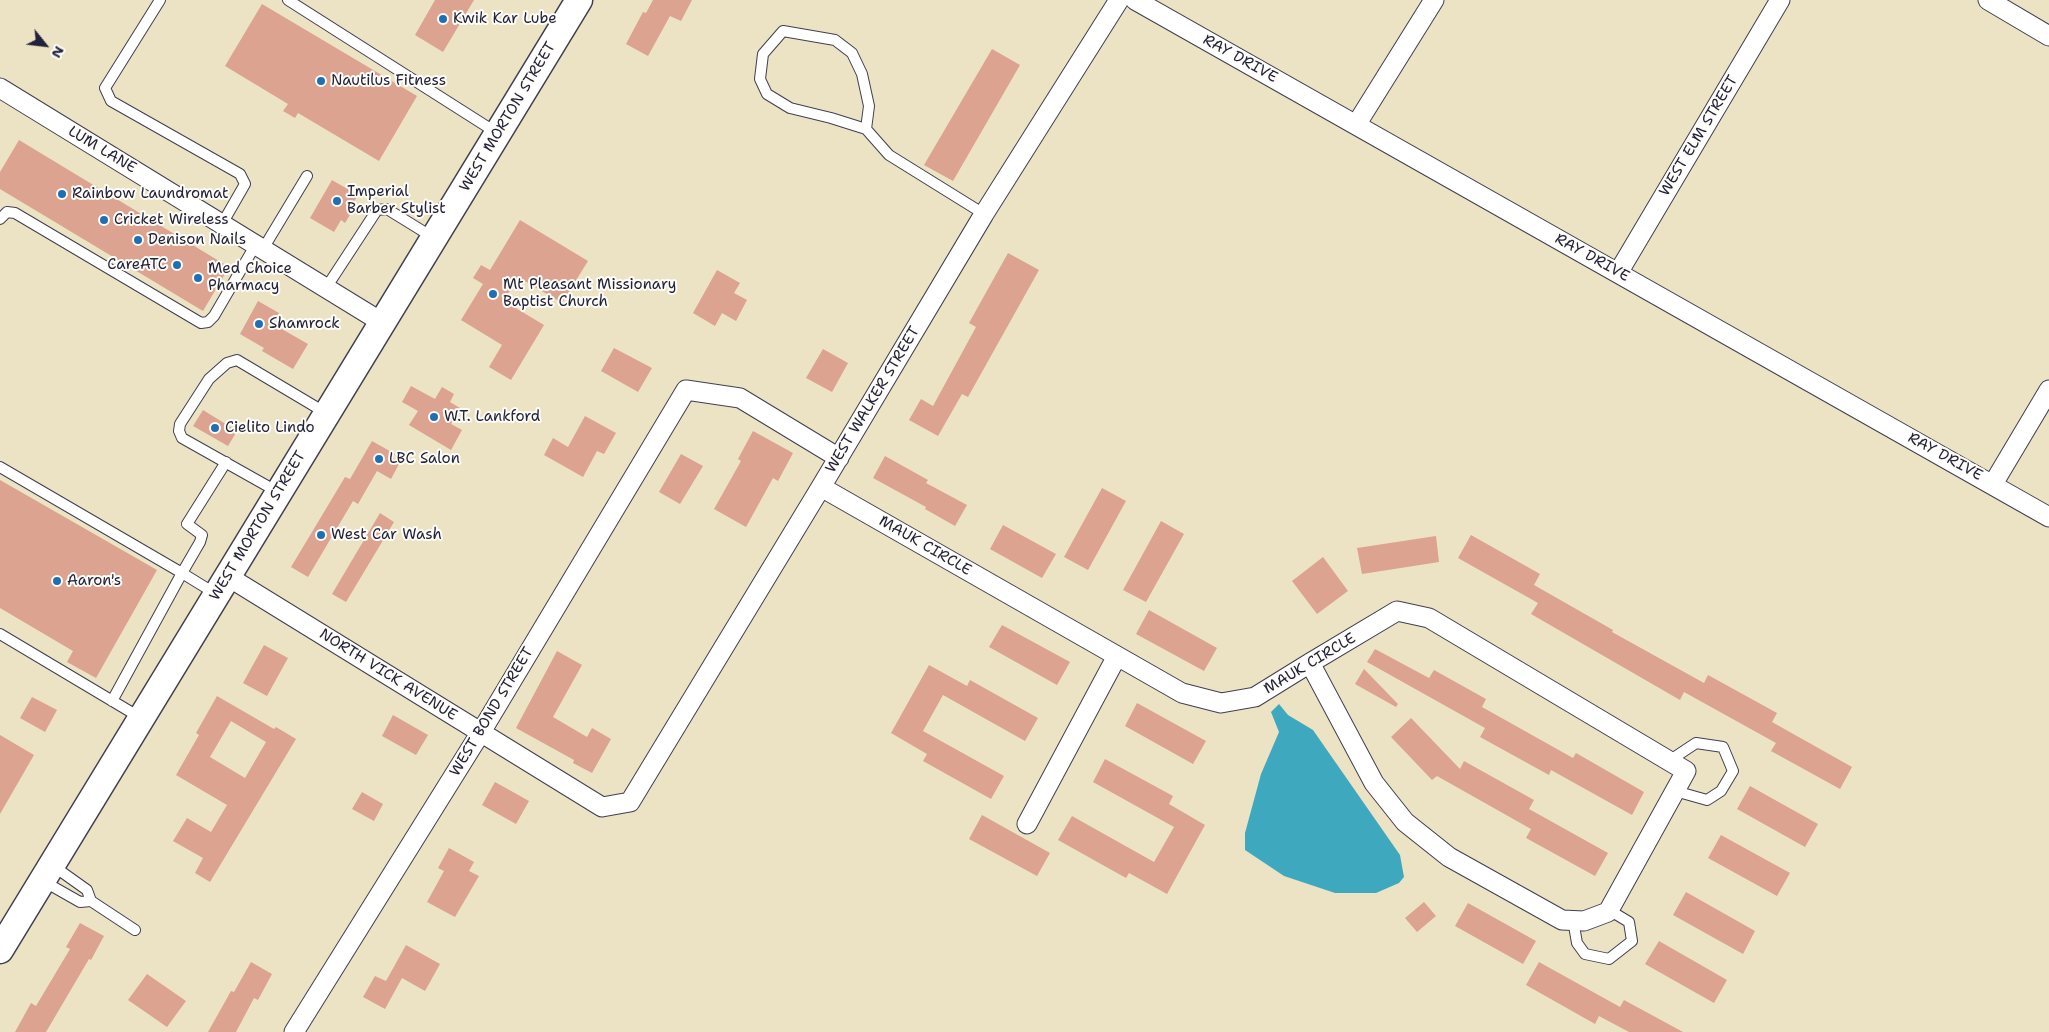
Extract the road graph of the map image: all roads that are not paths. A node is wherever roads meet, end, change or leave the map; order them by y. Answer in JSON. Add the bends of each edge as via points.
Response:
{"nodes":[{"id":1,"x":160,"y":0,"type":"edge"},
{"id":2,"x":288,"y":0,"type":"edge"},
{"id":3,"x":579,"y":0,"type":"edge"},
{"id":4,"x":1118,"y":0,"type":"edge"},
{"id":5,"x":1135,"y":0,"type":"edge"},
{"id":6,"x":1434,"y":0,"type":"edge"},
{"id":7,"x":1780,"y":0,"type":"edge"},
{"id":8,"x":1988,"y":0,"type":"edge"},
{"id":9,"x":2049,"y":36,"type":"edge"},
{"id":10,"x":0,"y":88,"type":"edge"},
{"id":11,"x":1356,"y":125,"type":"junction"},
{"id":12,"x":866,"y":129,"type":"junction"},
{"id":13,"x":498,"y":134,"type":"junction"},
{"id":14,"x":307,"y":176,"type":"dead end"},
{"id":15,"x":984,"y":214,"type":"junction"},
{"id":16,"x":0,"y":219,"type":"edge"},
{"id":17,"x":222,"y":224,"type":"junction"},
{"id":18,"x":434,"y":238,"type":"junction"},
{"id":19,"x":260,"y":247,"type":"junction"},
{"id":20,"x":1618,"y":273,"type":"junction"},
{"id":21,"x":326,"y":288,"type":"junction"},
{"id":22,"x":383,"y":323,"type":"junction"},
{"id":23,"x":2049,"y":390,"type":"edge"},
{"id":24,"x":327,"y":414,"type":"junction"},
{"id":25,"x":839,"y":458,"type":"junction"},
{"id":26,"x":226,"y":462,"type":"junction"},
{"id":27,"x":0,"y":467,"type":"edge"},
{"id":28,"x":1993,"y":484,"type":"junction"},
{"id":29,"x":821,"y":487,"type":"junction"},
{"id":30,"x":278,"y":492,"type":"junction"},
{"id":31,"x":2049,"y":517,"type":"edge"},
{"id":32,"x":182,"y":573,"type":"junction"},
{"id":33,"x":222,"y":585,"type":"junction"},
{"id":34,"x":0,"y":634,"type":"edge"},
{"id":35,"x":1117,"y":656,"type":"junction"},
{"id":36,"x":1310,"y":663,"type":"junction"},
{"id":37,"x":112,"y":701,"type":"junction"},
{"id":38,"x":141,"y":718,"type":"junction"},
{"id":39,"x":481,"y":732,"type":"junction"},
{"id":40,"x":1669,"y":761,"type":"junction"},
{"id":41,"x":1675,"y":791,"type":"junction"},
{"id":42,"x":630,"y":802,"type":"joint"},
{"id":43,"x":1027,"y":824,"type":"dead end"},
{"id":44,"x":47,"y":873,"type":"junction"},
{"id":45,"x":91,"y":901,"type":"junction"},
{"id":46,"x":1609,"y":910,"type":"junction"},
{"id":47,"x":1573,"y":920,"type":"junction"},
{"id":48,"x":135,"y":930,"type":"dead end"},
{"id":49,"x":0,"y":950,"type":"edge"},
{"id":50,"x":294,"y":1032,"type":"edge"}],
"edges":[{"from":1,"to":17,"type":"lane","via":[[105,88],[111,101],[240,174],[245,184]]},
{"from":2,"to":13,"type":"lane"},
{"from":3,"to":13,"type":"main road","name":"WEST MORTON STREET"},
{"from":4,"to":15,"type":"street","name":"WEST WALKER STREET"},
{"from":5,"to":11,"type":"street","name":"RAY DRIVE"},
{"from":6,"to":11,"type":"street"},
{"from":7,"to":20,"type":"street","name":"WEST ELM STREET"},
{"from":8,"to":9,"type":"street"},
{"from":10,"to":17,"type":"street","name":"LUM LANE"},
{"from":11,"to":20,"type":"street","name":"RAY DRIVE"},
{"from":12,"to":12,"type":"lane","via":[[790,108],[768,94],[760,78],[762,54],[783,32],[834,40],[852,53],[862,74],[870,106]]},
{"from":12,"to":15,"type":"lane","via":[[889,155]]},
{"from":13,"to":18,"type":"main road","name":"WEST MORTON STREET"},
{"from":14,"to":19,"type":"lane"},
{"from":15,"to":25,"type":"street","name":"WEST WALKER STREET"},
{"from":16,"to":19,"type":"lane","via":[[8,212],[15,213],[201,324],[214,316]]},
{"from":17,"to":19,"type":"street","name":"LUM LANE"},
{"from":18,"to":21,"type":"lane","via":[[387,209],[377,210]]},
{"from":18,"to":22,"type":"main road","name":"WEST MORTON STREET"},
{"from":19,"to":21,"type":"street","name":"LUM LANE"},
{"from":20,"to":28,"type":"street","name":"RAY DRIVE"},
{"from":21,"to":22,"type":"street","name":"LUM LANE"},
{"from":22,"to":24,"type":"main road","name":"WEST MORTON STREET"},
{"from":23,"to":28,"type":"street"},
{"from":24,"to":26,"type":"lane","via":[[237,360],[227,363],[209,378],[180,424],[179,431],[182,438]]},
{"from":24,"to":30,"type":"main road","name":"WEST MORTON STREET"},
{"from":25,"to":29,"type":"street","name":"WEST WALKER STREET"},
{"from":25,"to":39,"type":"street","name":"WEST BOND STREET","via":[[740,398],[686,390]]},
{"from":26,"to":30,"type":"lane"},
{"from":26,"to":32,"type":"lane","via":[[187,524],[202,535]]},
{"from":27,"to":32,"type":"lane"},
{"from":28,"to":31,"type":"street","name":"RAY DRIVE"},
{"from":29,"to":35,"type":"street","name":"MAUK CIRCLE"},
{"from":29,"to":42,"type":"street","name":"WEST WALKER STREET"},
{"from":30,"to":33,"type":"main road","name":"WEST MORTON STREET"},
{"from":32,"to":33,"type":"lane"},
{"from":32,"to":37,"type":"lane"},
{"from":33,"to":38,"type":"main road","name":"WEST MORTON STREET"},
{"from":33,"to":39,"type":"street","name":"NORTH VICK AVENUE"},
{"from":34,"to":37,"type":"lane"},
{"from":35,"to":36,"type":"street","name":"MAUK CIRCLE","via":[[1182,693],[1221,703],[1255,697]]},
{"from":35,"to":43,"type":"street"},
{"from":36,"to":40,"type":"street","name":"MAUK CIRCLE","via":[[1397,611],[1430,618]]},
{"from":36,"to":47,"type":"street","via":[[1374,782],[1405,822],[1449,857],[1562,920]]},
{"from":37,"to":38,"type":"lane"},
{"from":38,"to":44,"type":"main road","name":"WEST MORTON STREET"},
{"from":39,"to":42,"type":"street","name":"NORTH VICK AVENUE","via":[[602,807]]},
{"from":39,"to":50,"type":"street","name":"WEST BOND STREET"},
{"from":40,"to":41,"type":"street","name":"MAUK CIRCLE","via":[[1686,771]]},
{"from":40,"to":41,"type":"lane","via":[[1696,743],[1723,747],[1733,771],[1721,791],[1707,800]]},
{"from":41,"to":46,"type":"street"},
{"from":44,"to":45,"type":"lane","via":[[80,902]]},
{"from":44,"to":45,"type":"lane","via":[[87,890]]},
{"from":44,"to":49,"type":"main road","name":"WEST MORTON STREET"},
{"from":45,"to":48,"type":"lane"},
{"from":46,"to":47,"type":"street","via":[[1584,921]]},
{"from":46,"to":47,"type":"lane","via":[[1629,922],[1632,941],[1609,959],[1585,954],[1577,943]]}]}
